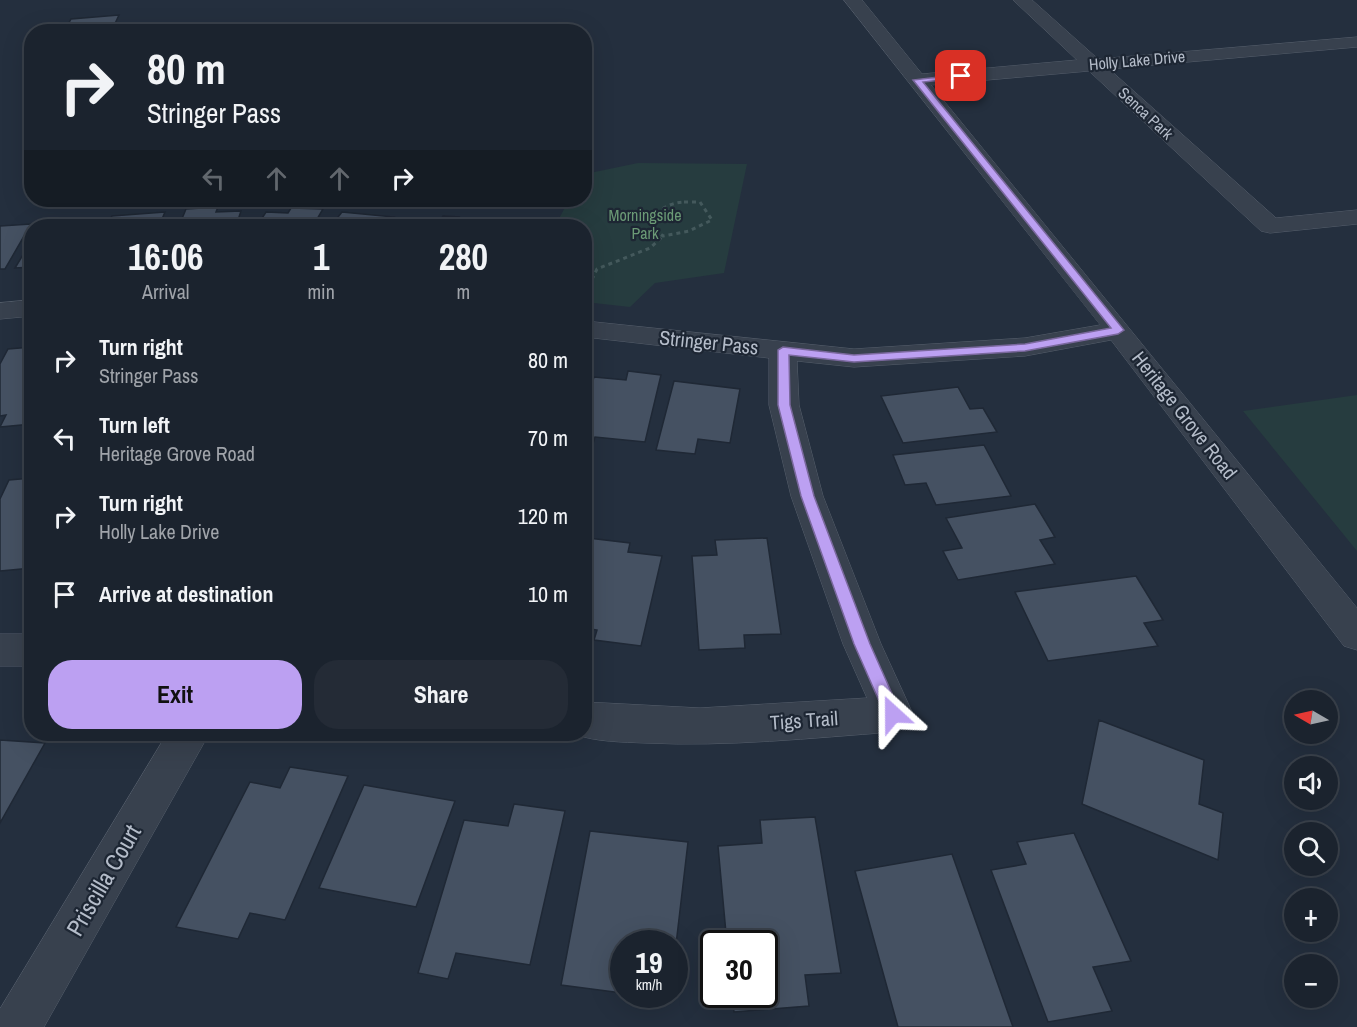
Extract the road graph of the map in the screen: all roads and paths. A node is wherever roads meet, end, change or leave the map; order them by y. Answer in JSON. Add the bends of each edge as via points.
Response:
{"nodes":[{"id":1,"x":853,"y":0,"type":"edge"},
{"id":2,"x":1023,"y":0,"type":"edge"},
{"id":3,"x":1357,"y":42,"type":"edge"},
{"id":4,"x":1093,"y":64,"type":"junction"},
{"id":5,"x":917,"y":80,"type":"junction"},
{"id":6,"x":1357,"y":217,"type":"edge"},
{"id":7,"x":663,"y":236,"type":"junction"},
{"id":8,"x":592,"y":279,"type":"edge"},
{"id":9,"x":24,"y":309,"type":"edge"},
{"id":10,"x":0,"y":311,"type":"edge"},
{"id":11,"x":592,"y":330,"type":"edge"},
{"id":12,"x":1118,"y":330,"type":"junction"},
{"id":13,"x":783,"y":350,"type":"junction"},
{"id":14,"x":1357,"y":635,"type":"edge"},
{"id":15,"x":0,"y":650,"type":"edge"},
{"id":16,"x":24,"y":650,"type":"edge"},
{"id":17,"x":592,"y":721,"type":"edge"},
{"id":18,"x":185,"y":741,"type":"edge"},
{"id":19,"x":17,"y":1027,"type":"edge"}],
"edges":[{"from":1,"to":5,"type":"street","name":"Heritage Grove Road"},
{"from":2,"to":4,"type":"street","name":"Senca Park"},
{"from":3,"to":4,"type":"street","name":"Holly Lake Drive"},
{"from":4,"to":5,"type":"street","name":"Holly Lake Drive"},
{"from":4,"to":6,"type":"street","name":"Senca Park","via":[[1270,226]]},
{"from":5,"to":12,"type":"street","name":"Heritage Grove Road"},
{"from":7,"to":7,"type":"path","via":[[689,231],[712,219],[700,202],[672,201],[650,220]]},
{"from":7,"to":8,"type":"path","via":[[650,248],[597,269]]},
{"from":9,"to":10,"type":"street"},
{"from":11,"to":13,"type":"street","name":"Stringer Pass"},
{"from":12,"to":13,"type":"street","name":"Stringer Pass","via":[[1025,347],[854,358]]},
{"from":12,"to":14,"type":"street","name":"Heritage Grove Road"},
{"from":13,"to":17,"type":"street","name":"Tigs Trail","via":[[784,405],[807,496],[862,644],[893,714],[633,727]]},
{"from":15,"to":16,"type":"street"},
{"from":18,"to":19,"type":"street","name":"Priscilla Court"}]}
